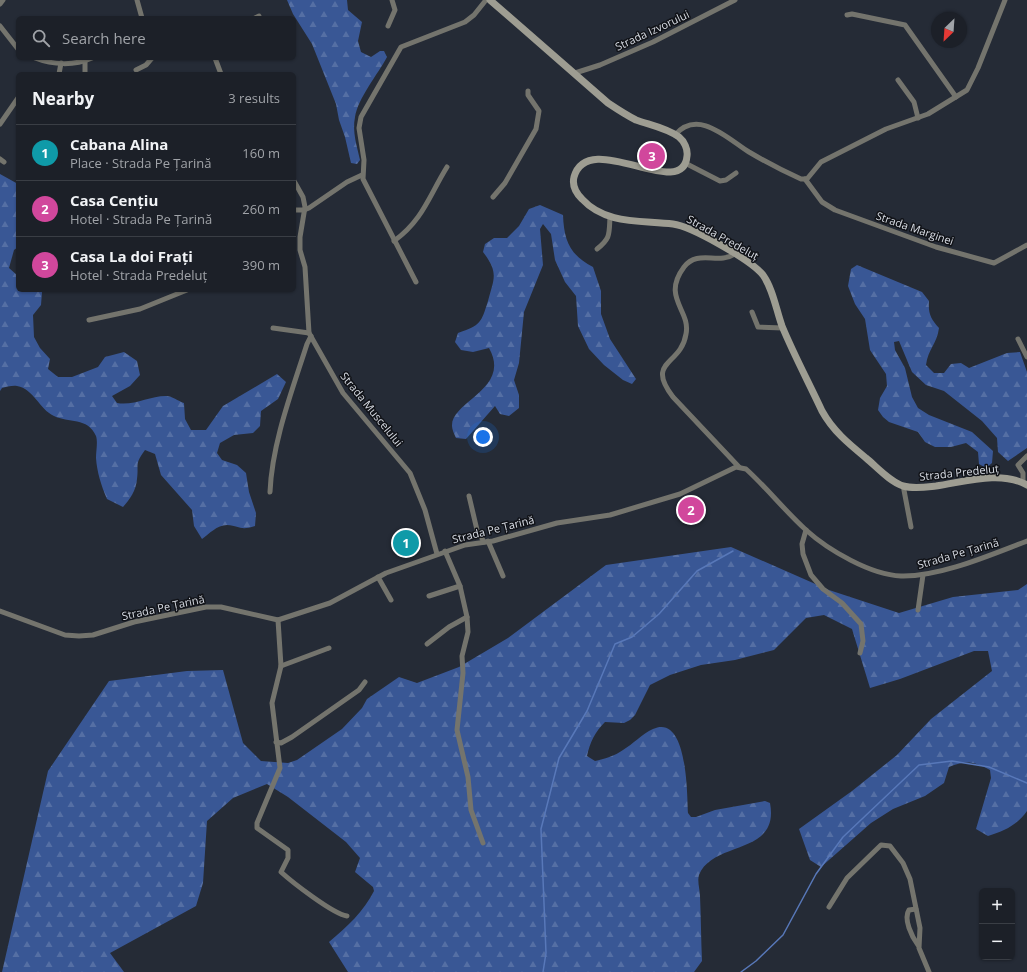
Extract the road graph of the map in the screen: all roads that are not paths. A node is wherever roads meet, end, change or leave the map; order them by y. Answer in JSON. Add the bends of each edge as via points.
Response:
{"nodes":[{"id":1,"x":3,"y":0,"type":"edge"},
{"id":2,"x":137,"y":0,"type":"edge"},
{"id":3,"x":392,"y":0,"type":"edge"},
{"id":4,"x":486,"y":0,"type":"edge"},
{"id":5,"x":490,"y":0,"type":"edge"},
{"id":6,"x":735,"y":0,"type":"edge"},
{"id":7,"x":1005,"y":0,"type":"edge"},
{"id":8,"x":0,"y":4,"type":"edge"},
{"id":9,"x":847,"y":15,"type":"dead end"},
{"id":10,"x":141,"y":16,"type":"edge"},
{"id":11,"x":0,"y":26,"type":"edge"},
{"id":12,"x":388,"y":26,"type":"dead end"},
{"id":13,"x":16,"y":46,"type":"edge"},
{"id":14,"x":45,"y":60,"type":"edge"},
{"id":15,"x":150,"y":60,"type":"edge"},
{"id":16,"x":216,"y":60,"type":"edge"},
{"id":17,"x":85,"y":61,"type":"joint"},
{"id":18,"x":61,"y":63,"type":"junction"},
{"id":19,"x":136,"y":70,"type":"dead end"},
{"id":20,"x":59,"y":72,"type":"edge"},
{"id":21,"x":85,"y":72,"type":"edge"},
{"id":22,"x":220,"y":72,"type":"edge"},
{"id":23,"x":575,"y":73,"type":"junction"},
{"id":24,"x":898,"y":80,"type":"dead end"},
{"id":25,"x":528,"y":91,"type":"dead end"},
{"id":26,"x":956,"y":97,"type":"junction"},
{"id":27,"x":16,"y":101,"type":"edge"},
{"id":28,"x":918,"y":118,"type":"junction"},
{"id":29,"x":0,"y":124,"type":"edge"},
{"id":30,"x":675,"y":134,"type":"junction"},
{"id":31,"x":685,"y":163,"type":"junction"},
{"id":32,"x":447,"y":167,"type":"dead end"},
{"id":33,"x":736,"y":173,"type":"dead end"},
{"id":34,"x":362,"y":175,"type":"junction"},
{"id":35,"x":805,"y":179,"type":"junction"},
{"id":36,"x":296,"y":185,"type":"edge"},
{"id":37,"x":493,"y":197,"type":"dead end"},
{"id":38,"x":296,"y":210,"type":"edge"},
{"id":39,"x":304,"y":210,"type":"junction"},
{"id":40,"x":610,"y":216,"type":"junction"},
{"id":41,"x":394,"y":241,"type":"junction"},
{"id":42,"x":1027,"y":245,"type":"edge"},
{"id":43,"x":597,"y":249,"type":"dead end"},
{"id":44,"x":300,"y":250,"type":"junction"},
{"id":45,"x":296,"y":251,"type":"edge"},
{"id":46,"x":735,"y":254,"type":"junction"},
{"id":47,"x":416,"y":282,"type":"dead end"},
{"id":48,"x":182,"y":292,"type":"edge"},
{"id":49,"x":752,"y":312,"type":"dead end"},
{"id":50,"x":89,"y":320,"type":"dead end"},
{"id":51,"x":274,"y":328,"type":"dead end"},
{"id":52,"x":783,"y":328,"type":"junction"},
{"id":53,"x":310,"y":335,"type":"junction"},
{"id":54,"x":1018,"y":338,"type":"dead end"},
{"id":55,"x":1027,"y":357,"type":"edge"},
{"id":56,"x":1027,"y":456,"type":"edge"},
{"id":57,"x":739,"y":466,"type":"junction"},
{"id":58,"x":1025,"y":483,"type":"edge"},
{"id":59,"x":903,"y":486,"type":"junction"},
{"id":60,"x":270,"y":492,"type":"dead end"},
{"id":61,"x":469,"y":496,"type":"dead end"},
{"id":62,"x":911,"y":527,"type":"dead end"},
{"id":63,"x":806,"y":530,"type":"junction"},
{"id":64,"x":1027,"y":541,"type":"edge"},
{"id":65,"x":486,"y":542,"type":"junction"},
{"id":66,"x":445,"y":551,"type":"junction"},
{"id":67,"x":437,"y":554,"type":"junction"},
{"id":68,"x":923,"y":575,"type":"junction"},
{"id":69,"x":503,"y":576,"type":"dead end"},
{"id":70,"x":378,"y":577,"type":"junction"},
{"id":71,"x":460,"y":586,"type":"junction"},
{"id":72,"x":429,"y":596,"type":"dead end"},
{"id":73,"x":391,"y":600,"type":"dead end"},
{"id":74,"x":0,"y":610,"type":"edge"},
{"id":75,"x":918,"y":610,"type":"dead end"},
{"id":76,"x":467,"y":617,"type":"junction"},
{"id":77,"x":278,"y":620,"type":"junction"},
{"id":78,"x":427,"y":644,"type":"dead end"},
{"id":79,"x":329,"y":648,"type":"dead end"},
{"id":80,"x":860,"y":654,"type":"dead end"},
{"id":81,"x":281,"y":666,"type":"junction"},
{"id":82,"x":365,"y":682,"type":"dead end"},
{"id":83,"x":276,"y":742,"type":"junction"},
{"id":84,"x":483,"y":843,"type":"dead end"},
{"id":85,"x":830,"y":907,"type":"dead end"},
{"id":86,"x":916,"y":909,"type":"junction"},
{"id":87,"x":347,"y":916,"type":"dead end"},
{"id":88,"x":919,"y":946,"type":"junction"},
{"id":89,"x":930,"y":972,"type":"edge"}],
"edges":[{"from":1,"to":8,"type":"street"},
{"from":2,"to":10,"type":"street"},
{"from":3,"to":12,"type":"street","via":[[394,15]]},
{"from":4,"to":34,"type":"street","via":[[474,15],[464,22],[401,47],[361,117],[359,128],[364,160]]},
{"from":5,"to":23,"type":"main road"},
{"from":6,"to":23,"type":"street","name":"Strada Izvorului","via":[[653,42],[600,66]]},
{"from":7,"to":26,"type":"street","via":[[969,87]]},
{"from":9,"to":26,"type":"street","via":[[905,25]]},
{"from":11,"to":13,"type":"street"},
{"from":14,"to":18,"type":"street"},
{"from":15,"to":19,"type":"street"},
{"from":16,"to":22,"type":"street"},
{"from":17,"to":18,"type":"street"},
{"from":17,"to":21,"type":"street"},
{"from":18,"to":20,"type":"street"},
{"from":23,"to":30,"type":"main road","via":[[624,114]]},
{"from":24,"to":28,"type":"street","via":[[914,102]]},
{"from":25,"to":37,"type":"street","via":[[539,111],[536,129],[505,183]]},
{"from":26,"to":28,"type":"street"},
{"from":27,"to":29,"type":"street"},
{"from":28,"to":35,"type":"street","via":[[886,129],[822,162]]},
{"from":30,"to":31,"type":"main road","via":[[685,146]]},
{"from":30,"to":35,"type":"street","via":[[682,127],[691,124],[711,127],[768,163]]},
{"from":31,"to":33,"type":"street","via":[[720,181]]},
{"from":31,"to":40,"type":"main road","name":"Strada Predeluț","via":[[671,173],[602,159],[592,160],[580,166],[574,177],[578,194],[588,204]]},
{"from":32,"to":41,"type":"street","via":[[422,214]]},
{"from":34,"to":39,"type":"street"},
{"from":34,"to":41,"type":"street"},
{"from":35,"to":42,"type":"street","name":"Strada Marginei","via":[[822,202],[835,210],[930,245],[989,263],[1000,262]]},
{"from":36,"to":39,"type":"street","name":"Strada Muscelului","via":[[303,197]]},
{"from":38,"to":39,"type":"street"},
{"from":39,"to":44,"type":"street","name":"Strada Muscelului"},
{"from":40,"to":43,"type":"street","via":[[609,237],[607,242]]},
{"from":40,"to":46,"type":"main road","name":"Strada Predeluț","via":[[629,221],[678,225]]},
{"from":41,"to":47,"type":"street"},
{"from":44,"to":45,"type":"street"},
{"from":44,"to":53,"type":"street","name":"Strada Muscelului","via":[[305,267]]},
{"from":46,"to":52,"type":"main road","name":"Strada Predeluț","via":[[763,275]]},
{"from":46,"to":57,"type":"street","name":"Strada Pe Țarină","via":[[726,258],[700,257],[691,260],[684,268],[675,293],[686,321],[686,334],[662,375],[664,385],[673,397]]},
{"from":48,"to":50,"type":"street","via":[[140,310]]},
{"from":49,"to":52,"type":"street","via":[[758,327]]},
{"from":51,"to":53,"type":"street"},
{"from":52,"to":59,"type":"main road","name":"Strada Predeluț","via":[[830,424],[877,467]]},
{"from":53,"to":60,"type":"street","via":[[275,451]]},
{"from":53,"to":67,"type":"street","name":"Strada Muscelului","via":[[343,393],[410,473],[425,510]]},
{"from":54,"to":55,"type":"street"},
{"from":56,"to":58,"type":"street","via":[[1018,465]]},
{"from":57,"to":63,"type":"street","name":"Strada Pe Țarină","via":[[750,472]]},
{"from":57,"to":65,"type":"street","name":"Strada Pe Țarină","via":[[680,494],[610,515],[557,523]]},
{"from":58,"to":59,"type":"main road","name":"Strada Predeluț","via":[[1000,478],[924,487]]},
{"from":59,"to":62,"type":"street"},
{"from":61,"to":65,"type":"street","via":[[477,530]]},
{"from":63,"to":68,"type":"street","name":"Strada Pe Țarină","via":[[827,546],[875,570],[894,576]]},
{"from":63,"to":80,"type":"street","via":[[802,537],[802,549],[811,575],[861,624],[864,641]]},
{"from":64,"to":68,"type":"street","name":"Strada Pe Țarină"},
{"from":65,"to":66,"type":"street","name":"Strada Pe Țarină"},
{"from":65,"to":69,"type":"street"},
{"from":66,"to":67,"type":"street","name":"Strada Pe Țarină"},
{"from":66,"to":71,"type":"street"},
{"from":67,"to":70,"type":"street","name":"Strada Pe Țarină"},
{"from":68,"to":75,"type":"street"},
{"from":70,"to":73,"type":"street"},
{"from":70,"to":77,"type":"street","name":"Strada Pe Țarină","via":[[335,601]]},
{"from":71,"to":72,"type":"street"},
{"from":71,"to":76,"type":"street"},
{"from":74,"to":77,"type":"street","name":"Strada Pe Țarină","via":[[66,635],[79,636],[93,635],[134,622],[206,607],[221,607]]},
{"from":76,"to":78,"type":"street"},
{"from":76,"to":84,"type":"street","via":[[468,632],[462,656],[463,673],[457,730],[468,777],[471,810]]},
{"from":77,"to":81,"type":"street"},
{"from":79,"to":81,"type":"street"},
{"from":81,"to":83,"type":"street","via":[[272,703]]},
{"from":82,"to":83,"type":"street","via":[[359,690],[288,739],[281,743]]},
{"from":83,"to":87,"type":"street","via":[[280,768],[257,828],[288,850],[288,858],[281,872],[325,905]]},
{"from":85,"to":86,"type":"street","via":[[847,878],[881,845],[887,844],[893,848],[907,872]]},
{"from":86,"to":88,"type":"street","via":[[920,928]]},
{"from":86,"to":88,"type":"street","via":[[909,910],[907,916],[913,937]]},
{"from":88,"to":89,"type":"street"}]}
